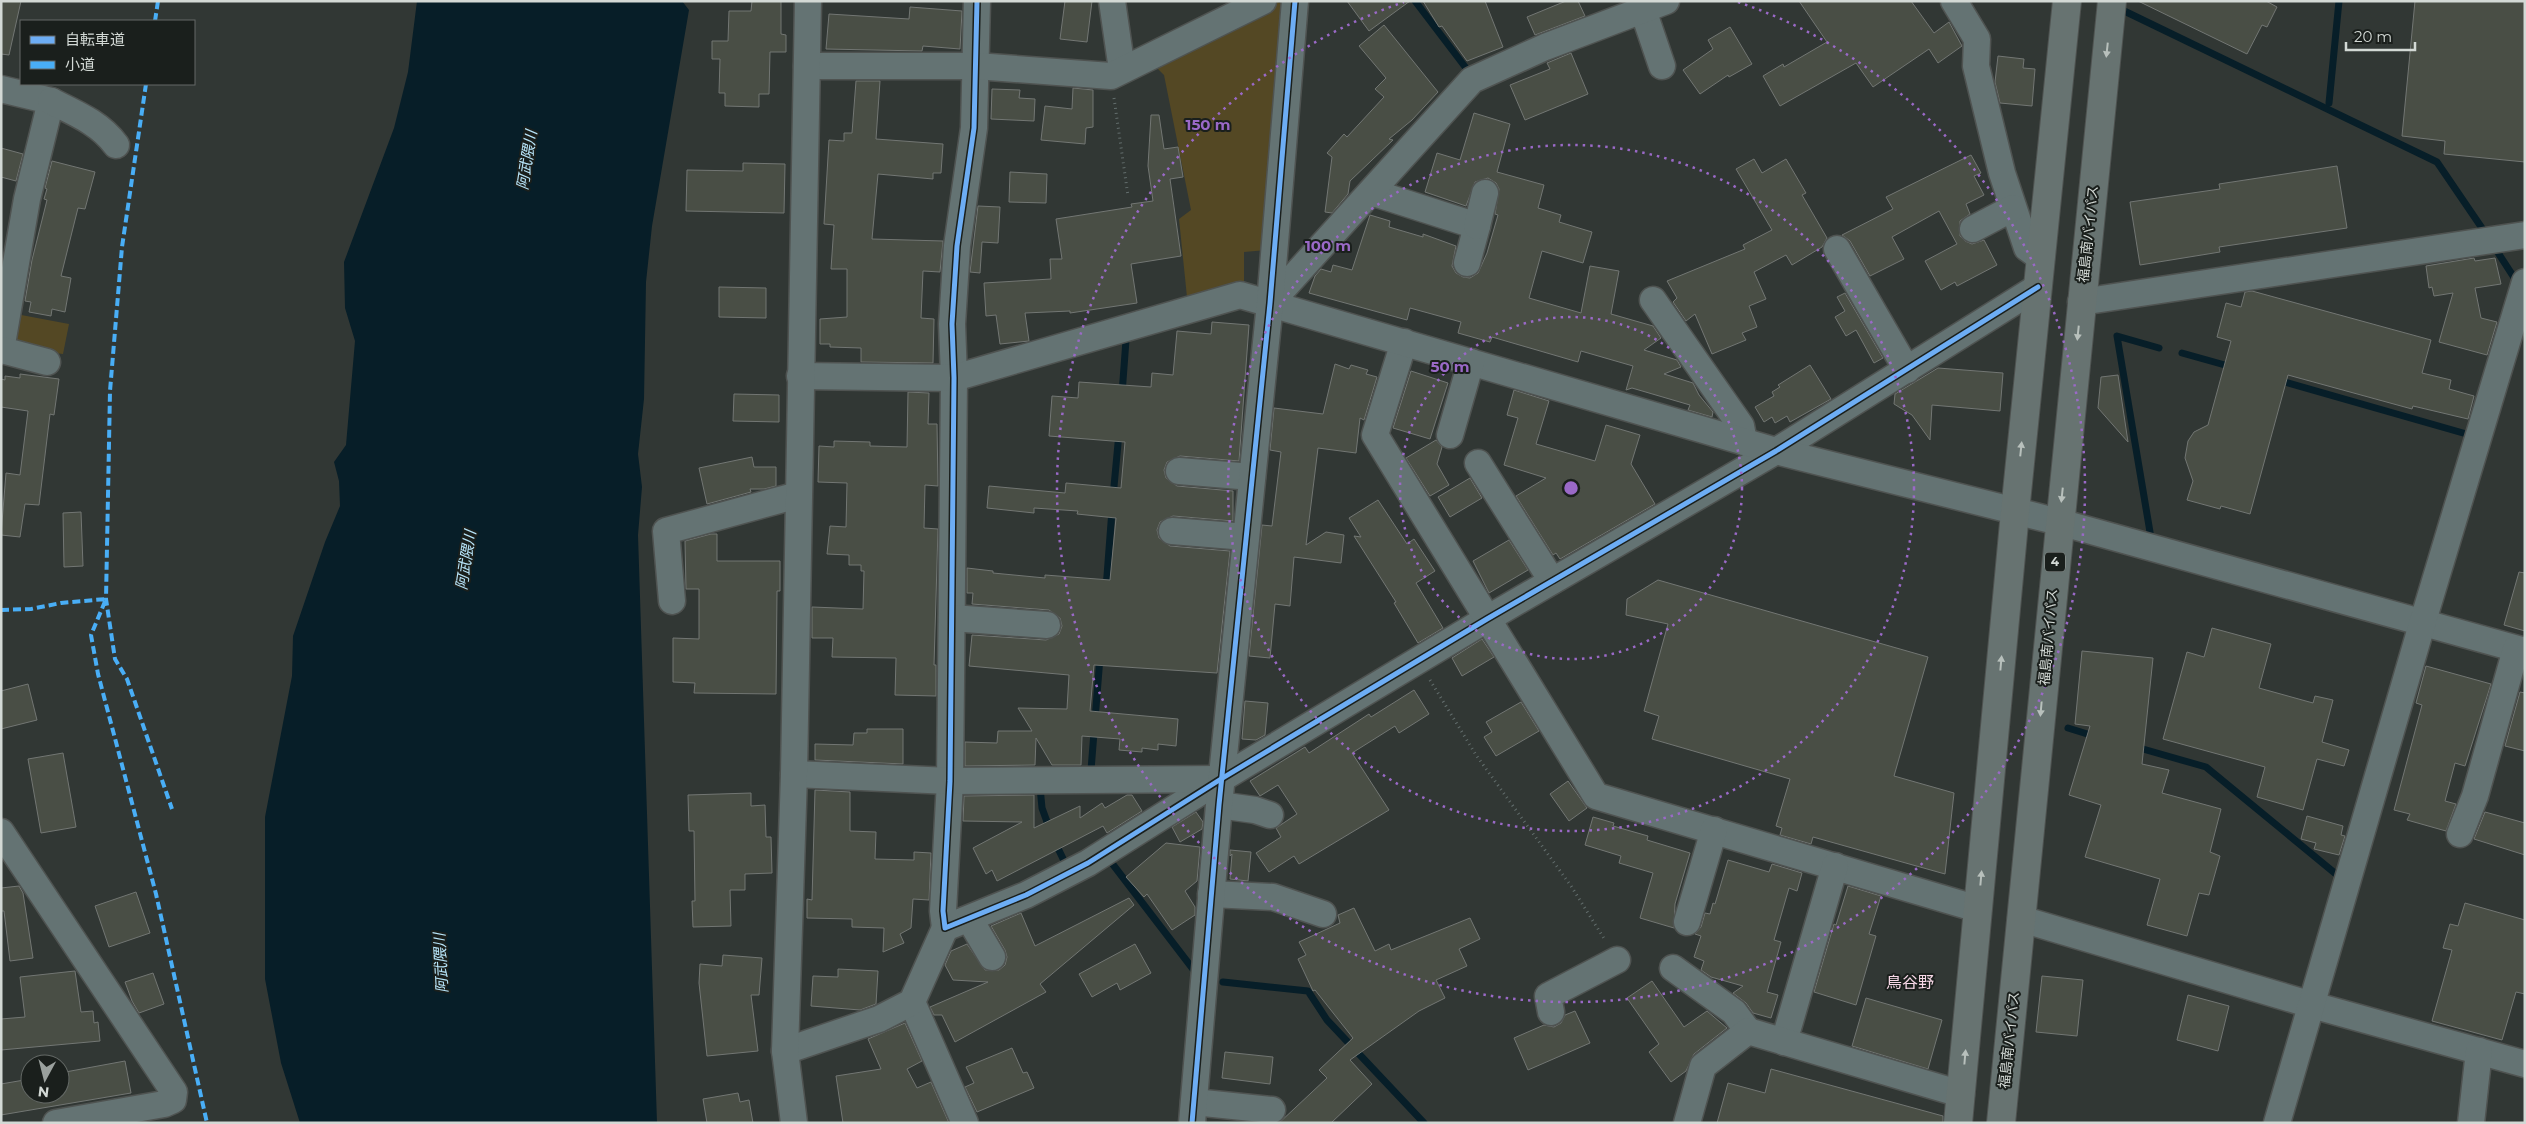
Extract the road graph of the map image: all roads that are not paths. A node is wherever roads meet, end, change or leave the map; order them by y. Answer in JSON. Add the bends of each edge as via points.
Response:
{"nodes":[{"id":1,"x":808,"y":1,"type":"edge"},
{"id":2,"x":977,"y":1,"type":"edge"},
{"id":3,"x":1112,"y":1,"type":"edge"},
{"id":4,"x":1263,"y":1,"type":"edge"},
{"id":5,"x":1295,"y":1,"type":"edge"},
{"id":6,"x":1954,"y":1,"type":"edge"},
{"id":7,"x":2066,"y":1,"type":"edge"},
{"id":8,"x":2112,"y":1,"type":"edge"},
{"id":9,"x":1654,"y":6,"type":"edge"},
{"id":10,"x":807,"y":66,"type":"junction"},
{"id":11,"x":976,"y":66,"type":"junction"},
{"id":12,"x":1662,"y":66,"type":"dead end"},
{"id":13,"x":1116,"y":73,"type":"junction"},
{"id":14,"x":1,"y":89,"type":"edge"},
{"id":15,"x":51,"y":101,"type":"junction"},
{"id":16,"x":116,"y":145,"type":"dead end"},
{"id":17,"x":1372,"y":192,"type":"junction"},
{"id":18,"x":1485,"y":193,"type":"dead end"},
{"id":19,"x":2013,"y":208,"type":"junction"},
{"id":20,"x":1477,"y":226,"type":"junction"},
{"id":21,"x":1973,"y":229,"type":"dead end"},
{"id":22,"x":2525,"y":235,"type":"edge"},
{"id":23,"x":1837,"y":249,"type":"dead end"},
{"id":24,"x":2041,"y":258,"type":"junction"},
{"id":25,"x":1468,"y":263,"type":"dead end"},
{"id":26,"x":2525,"y":282,"type":"edge"},
{"id":27,"x":2038,"y":288,"type":"junction"},
{"id":28,"x":1653,"y":300,"type":"dead end"},
{"id":29,"x":2081,"y":302,"type":"junction"},
{"id":30,"x":1270,"y":303,"type":"junction"},
{"id":31,"x":1404,"y":342,"type":"junction"},
{"id":32,"x":2,"y":350,"type":"edge"},
{"id":33,"x":47,"y":362,"type":"dead end"},
{"id":34,"x":1471,"y":362,"type":"junction"},
{"id":35,"x":1907,"y":370,"type":"junction"},
{"id":36,"x":800,"y":376,"type":"junction"},
{"id":37,"x":954,"y":378,"type":"junction"},
{"id":38,"x":1450,"y":435,"type":"dead end"},
{"id":39,"x":1744,"y":442,"type":"junction"},
{"id":40,"x":1776,"y":451,"type":"junction"},
{"id":41,"x":1478,"y":463,"type":"dead end"},
{"id":42,"x":1179,"y":471,"type":"dead end"},
{"id":43,"x":1252,"y":477,"type":"junction"},
{"id":44,"x":798,"y":495,"type":"junction"},
{"id":45,"x":2015,"y":512,"type":"junction"},
{"id":46,"x":2059,"y":522,"type":"junction"},
{"id":47,"x":1172,"y":531,"type":"dead end"},
{"id":48,"x":1246,"y":537,"type":"junction"},
{"id":49,"x":1552,"y":581,"type":"junction"},
{"id":50,"x":672,"y":601,"type":"dead end"},
{"id":51,"x":952,"y":618,"type":"junction"},
{"id":52,"x":1487,"y":619,"type":"junction"},
{"id":53,"x":2423,"y":621,"type":"junction"},
{"id":54,"x":1047,"y":625,"type":"dead end"},
{"id":55,"x":2520,"y":650,"type":"edge"},
{"id":56,"x":794,"y":774,"type":"junction"},
{"id":57,"x":1221,"y":779,"type":"junction"},
{"id":58,"x":950,"y":781,"type":"junction"},
{"id":59,"x":1218,"y":805,"type":"junction"},
{"id":60,"x":1270,"y":815,"type":"dead end"},
{"id":61,"x":1714,"y":830,"type":"junction"},
{"id":62,"x":1,"y":832,"type":"edge"},
{"id":63,"x":2460,"y":834,"type":"dead end"},
{"id":64,"x":1835,"y":866,"type":"junction"},
{"id":65,"x":1211,"y":894,"type":"junction"},
{"id":66,"x":1978,"y":909,"type":"junction"},
{"id":67,"x":1323,"y":914,"type":"dead end"},
{"id":68,"x":2021,"y":919,"type":"junction"},
{"id":69,"x":970,"y":920,"type":"junction"},
{"id":70,"x":1687,"y":922,"type":"dead end"},
{"id":71,"x":945,"y":928,"type":"junction"},
{"id":72,"x":992,"y":957,"type":"dead end"},
{"id":73,"x":1618,"y":960,"type":"road end"},
{"id":74,"x":1673,"y":968,"type":"dead end"},
{"id":75,"x":912,"y":1002,"type":"junction"},
{"id":76,"x":2312,"y":1004,"type":"junction"},
{"id":77,"x":1551,"y":1012,"type":"dead end"},
{"id":78,"x":1748,"y":1031,"type":"junction"},
{"id":79,"x":1784,"y":1042,"type":"junction"},
{"id":80,"x":785,"y":1051,"type":"junction"},
{"id":81,"x":2479,"y":1051,"type":"junction"},
{"id":82,"x":2525,"y":1064,"type":"edge"},
{"id":83,"x":1961,"y":1094,"type":"junction"},
{"id":84,"x":1272,"y":1110,"type":"dead end"},
{"id":85,"x":1193,"y":1112,"type":"edge"},
{"id":86,"x":56,"y":1123,"type":"edge"},
{"id":87,"x":794,"y":1123,"type":"edge"},
{"id":88,"x":965,"y":1123,"type":"edge"},
{"id":89,"x":1688,"y":1123,"type":"edge"},
{"id":90,"x":1958,"y":1123,"type":"edge"},
{"id":91,"x":2001,"y":1123,"type":"edge"},
{"id":92,"x":2277,"y":1123,"type":"edge"},
{"id":93,"x":2470,"y":1123,"type":"edge"}],
"edges":[{"from":1,"to":10,"type":"street"},
{"from":2,"to":11,"type":"street"},
{"from":3,"to":13,"type":"street"},
{"from":4,"to":13,"type":"street"},
{"from":5,"to":30,"type":"street"},
{"from":6,"to":19,"type":"street","via":[[1977,38],[1976,66],[1996,175]]},
{"from":7,"to":24,"type":"highway"},
{"from":8,"to":29,"type":"highway","name":"福島南バイパス","number":"4","one_way":true},
{"from":9,"to":12,"type":"street"},
{"from":9,"to":17,"type":"street","via":[[1544,47],[1472,80]]},
{"from":10,"to":11,"type":"street"},
{"from":10,"to":36,"type":"street"},
{"from":11,"to":13,"type":"street"},
{"from":11,"to":37,"type":"street","via":[[974,128],[957,246],[952,324]]},
{"from":14,"to":15,"type":"street"},
{"from":15,"to":16,"type":"street","via":[[82,116]]},
{"from":15,"to":32,"type":"street","via":[[27,199]]},
{"from":17,"to":20,"type":"street"},
{"from":17,"to":30,"type":"street"},
{"from":18,"to":20,"type":"street"},
{"from":19,"to":21,"type":"street"},
{"from":19,"to":24,"type":"street","via":[[2027,248]]},
{"from":20,"to":25,"type":"street"},
{"from":22,"to":29,"type":"street"},
{"from":23,"to":35,"type":"street"},
{"from":24,"to":27,"type":"highway"},
{"from":26,"to":53,"type":"street"},
{"from":27,"to":35,"type":"street"},
{"from":45,"to":27,"type":"highway","one_way":true},
{"from":28,"to":39,"type":"street","via":[[1741,426]]},
{"from":29,"to":46,"type":"highway","name":"福島南バイパス","number":"4","one_way":true},
{"from":30,"to":31,"type":"street"},
{"from":30,"to":37,"type":"street","via":[[1240,295]]},
{"from":30,"to":43,"type":"street"},
{"from":31,"to":34,"type":"street"},
{"from":31,"to":52,"type":"street","via":[[1376,435]]},
{"from":32,"to":33,"type":"street"},
{"from":34,"to":38,"type":"street"},
{"from":34,"to":39,"type":"street"},
{"from":35,"to":40,"type":"street"},
{"from":36,"to":37,"type":"street"},
{"from":36,"to":44,"type":"street"},
{"from":37,"to":51,"type":"street"},
{"from":39,"to":40,"type":"street"},
{"from":40,"to":45,"type":"street"},
{"from":40,"to":49,"type":"street"},
{"from":41,"to":49,"type":"street"},
{"from":42,"to":43,"type":"street"},
{"from":43,"to":48,"type":"street"},
{"from":44,"to":50,"type":"street","via":[[666,531]]},
{"from":44,"to":56,"type":"street"},
{"from":45,"to":46,"type":"street"},
{"from":66,"to":45,"type":"highway","one_way":true},
{"from":46,"to":53,"type":"street"},
{"from":46,"to":68,"type":"highway","name":"福島南バイパス","number":"4","one_way":true},
{"from":47,"to":48,"type":"street"},
{"from":48,"to":57,"type":"street"},
{"from":49,"to":52,"type":"street"},
{"from":51,"to":54,"type":"street"},
{"from":51,"to":58,"type":"street"},
{"from":52,"to":57,"type":"street"},
{"from":52,"to":61,"type":"street","via":[[1596,796]]},
{"from":53,"to":55,"type":"street"},
{"from":53,"to":76,"type":"street"},
{"from":55,"to":63,"type":"street"},
{"from":56,"to":58,"type":"street"},
{"from":56,"to":80,"type":"street"},
{"from":57,"to":58,"type":"street"},
{"from":57,"to":59,"type":"street"},
{"from":57,"to":69,"type":"street","via":[[1088,863]]},
{"from":58,"to":71,"type":"street","via":[[943,911]]},
{"from":59,"to":60,"type":"street"},
{"from":59,"to":65,"type":"street"},
{"from":61,"to":64,"type":"street"},
{"from":61,"to":70,"type":"street"},
{"from":62,"to":86,"type":"street","via":[[174,1092],[173,1100],[164,1104]]},
{"from":64,"to":66,"type":"street"},
{"from":64,"to":79,"type":"street"},
{"from":65,"to":67,"type":"street","via":[[1273,897]]},
{"from":65,"to":85,"type":"street"},
{"from":83,"to":66,"type":"highway","one_way":true},
{"from":68,"to":76,"type":"street"},
{"from":68,"to":91,"type":"highway","name":"福島南バイパス","number":"4"},
{"from":69,"to":71,"type":"street"},
{"from":69,"to":72,"type":"street"},
{"from":71,"to":75,"type":"street"},
{"from":73,"to":77,"type":"street","via":[[1548,996]]},
{"from":74,"to":78,"type":"street","via":[[1734,1012]]},
{"from":75,"to":80,"type":"street","via":[[879,1019]]},
{"from":75,"to":88,"type":"street"},
{"from":76,"to":81,"type":"street"},
{"from":76,"to":92,"type":"street"},
{"from":78,"to":79,"type":"street"},
{"from":78,"to":89,"type":"street","via":[[1703,1066]]},
{"from":79,"to":83,"type":"street"},
{"from":80,"to":87,"type":"street"},
{"from":81,"to":82,"type":"street"},
{"from":81,"to":93,"type":"street"},
{"from":83,"to":90,"type":"highway"},
{"from":84,"to":85,"type":"street"}]}
